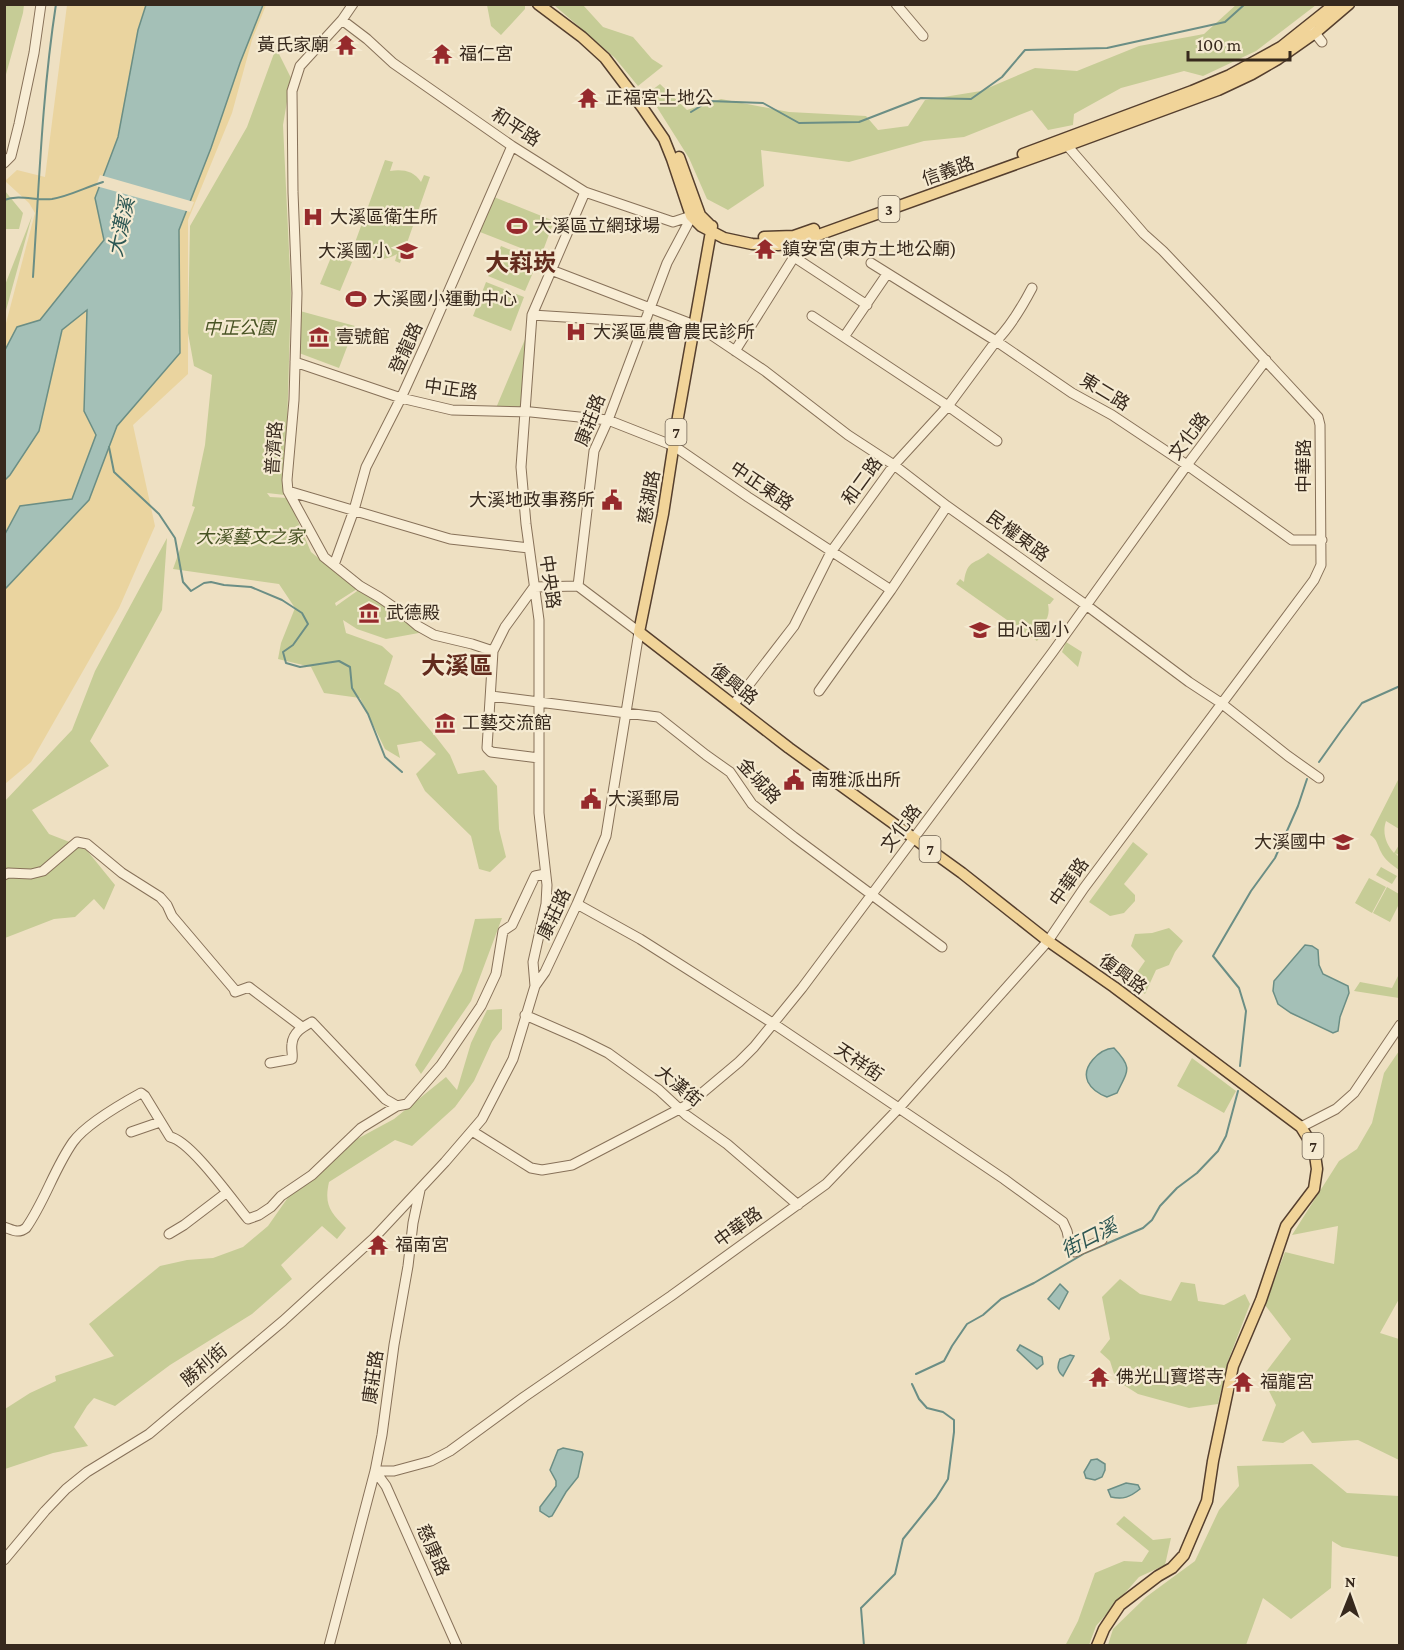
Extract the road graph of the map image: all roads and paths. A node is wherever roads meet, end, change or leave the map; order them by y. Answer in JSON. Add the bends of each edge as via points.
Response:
{"nodes":[{"id":1,"x":41,"y":4,"type":"edge"},
{"id":2,"x":353,"y":4,"type":"edge"},
{"id":3,"x":538,"y":4,"type":"edge"},
{"id":4,"x":550,"y":4,"type":"edge"},
{"id":5,"x":896,"y":4,"type":"edge"},
{"id":6,"x":1335,"y":4,"type":"edge"},
{"id":7,"x":1349,"y":4,"type":"edge"},
{"id":8,"x":342,"y":20,"type":"junction"},
{"id":9,"x":1312,"y":29,"type":"junction"},
{"id":10,"x":923,"y":36,"type":"dead end"},
{"id":11,"x":1322,"y":42,"type":"dead end"},
{"id":12,"x":1064,"y":143,"type":"junction"},
{"id":13,"x":512,"y":146,"type":"junction"},
{"id":14,"x":4,"y":163,"type":"edge"},
{"id":15,"x":585,"y":192,"type":"junction"},
{"id":16,"x":694,"y":212,"type":"junction"},
{"id":17,"x":711,"y":229,"type":"junction"},
{"id":18,"x":795,"y":239,"type":"junction"},
{"id":19,"x":794,"y":257,"type":"junction"},
{"id":20,"x":871,"y":263,"type":"dead end"},
{"id":21,"x":551,"y":270,"type":"junction"},
{"id":22,"x":887,"y":274,"type":"junction"},
{"id":23,"x":1032,"y":288,"type":"dead end"},
{"id":24,"x":867,"y":305,"type":"junction"},
{"id":25,"x":651,"y":309,"type":"junction"},
{"id":26,"x":532,"y":315,"type":"junction"},
{"id":27,"x":812,"y":316,"type":"dead end"},
{"id":28,"x":645,"y":322,"type":"junction"},
{"id":29,"x":694,"y":325,"type":"junction"},
{"id":30,"x":844,"y":337,"type":"junction"},
{"id":31,"x":996,"y":341,"type":"junction"},
{"id":32,"x":735,"y":351,"type":"junction"},
{"id":33,"x":1266,"y":360,"type":"junction"},
{"id":34,"x":295,"y":362,"type":"junction"},
{"id":35,"x":401,"y":398,"type":"junction"},
{"id":36,"x":948,"y":406,"type":"junction"},
{"id":37,"x":525,"y":413,"type":"junction"},
{"id":38,"x":608,"y":420,"type":"junction"},
{"id":39,"x":997,"y":441,"type":"dead end"},
{"id":40,"x":674,"y":446,"type":"junction"},
{"id":41,"x":894,"y":465,"type":"junction"},
{"id":42,"x":1188,"y":465,"type":"junction"},
{"id":43,"x":288,"y":491,"type":"junction"},
{"id":44,"x":947,"y":507,"type":"junction"},
{"id":45,"x":354,"y":510,"type":"junction"},
{"id":46,"x":1322,"y":540,"type":"junction"},
{"id":47,"x":529,"y":548,"type":"junction"},
{"id":48,"x":831,"y":552,"type":"junction"},
{"id":49,"x":334,"y":565,"type":"junction"},
{"id":50,"x":534,"y":586,"type":"junction"},
{"id":51,"x":578,"y":586,"type":"junction"},
{"id":52,"x":891,"y":590,"type":"junction"},
{"id":53,"x":1086,"y":605,"type":"junction"},
{"id":54,"x":639,"y":632,"type":"junction"},
{"id":55,"x":493,"y":651,"type":"junction"},
{"id":56,"x":819,"y":691,"type":"dead end"},
{"id":57,"x":491,"y":696,"type":"junction"},
{"id":58,"x":539,"y":701,"type":"junction"},
{"id":59,"x":1221,"y":703,"type":"junction"},
{"id":60,"x":734,"y":704,"type":"junction"},
{"id":61,"x":627,"y":711,"type":"junction"},
{"id":62,"x":539,"y":758,"type":"junction"},
{"id":63,"x":1319,"y":778,"type":"dead end"},
{"id":64,"x":914,"y":838,"type":"junction"},
{"id":65,"x":545,"y":874,"type":"junction"},
{"id":66,"x":4,"y":875,"type":"edge"},
{"id":67,"x":870,"y":895,"type":"junction"},
{"id":68,"x":577,"y":904,"type":"junction"},
{"id":69,"x":1048,"y":941,"type":"junction"},
{"id":70,"x":942,"y":947,"type":"dead end"},
{"id":71,"x":535,"y":986,"type":"junction"},
{"id":72,"x":525,"y":1015,"type":"junction"},
{"id":73,"x":774,"y":1024,"type":"junction"},
{"id":74,"x":1400,"y":1025,"type":"edge"},
{"id":75,"x":302,"y":1027,"type":"junction"},
{"id":76,"x":270,"y":1063,"type":"dead end"},
{"id":77,"x":397,"y":1106,"type":"junction"},
{"id":78,"x":899,"y":1108,"type":"junction"},
{"id":79,"x":679,"y":1109,"type":"junction"},
{"id":80,"x":160,"y":1122,"type":"junction"},
{"id":81,"x":1301,"y":1127,"type":"junction"},
{"id":82,"x":472,"y":1131,"type":"junction"},
{"id":83,"x":131,"y":1132,"type":"dead end"},
{"id":84,"x":420,"y":1187,"type":"junction"},
{"id":85,"x":226,"y":1193,"type":"junction"},
{"id":86,"x":798,"y":1205,"type":"junction"},
{"id":87,"x":4,"y":1227,"type":"edge"},
{"id":88,"x":169,"y":1234,"type":"dead end"},
{"id":89,"x":1102,"y":1240,"type":"dead end"},
{"id":90,"x":375,"y":1471,"type":"junction"},
{"id":91,"x":4,"y":1560,"type":"edge"},
{"id":92,"x":329,"y":1646,"type":"edge"},
{"id":93,"x":457,"y":1646,"type":"edge"},
{"id":94,"x":1097,"y":1646,"type":"edge"}],
"edges":[{"from":1,"to":14,"type":"street","via":[[19,124],[11,156]]},
{"from":2,"to":8,"type":"street","name":"普濟路"},
{"from":3,"to":16,"type":"main road","via":[[605,58],[642,107],[664,139]]},
{"from":4,"to":16,"type":"main road","via":[[611,57],[646,102],[679,156]]},
{"from":5,"to":10,"type":"street"},
{"from":6,"to":9,"type":"main road","name":"信義路","number":"3"},
{"from":7,"to":9,"type":"main road","name":"信義路","number":"3"},
{"from":8,"to":13,"type":"street","name":"和平路","via":[[393,63]]},
{"from":8,"to":34,"type":"street","name":"普濟路","via":[[300,66],[292,91]]},
{"from":9,"to":11,"type":"street"},
{"from":9,"to":12,"type":"main road","name":"信義路","number":"3","via":[[1230,75]]},
{"from":12,"to":18,"type":"main road","name":"信義路","number":"3"},
{"from":12,"to":33,"type":"street","name":"中華路","via":[[1144,234]]},
{"from":13,"to":15,"type":"street","name":"和平路"},
{"from":13,"to":35,"type":"street","name":"登龍路"},
{"from":15,"to":16,"type":"street","name":"和平路","via":[[673,222]]},
{"from":15,"to":21,"type":"street","name":"中央路"},
{"from":16,"to":17,"type":"main road"},
{"from":16,"to":25,"type":"street","name":"康莊路","via":[[667,263]]},
{"from":17,"to":18,"type":"main road","name":"信義路","number":"3","via":[[724,238],[752,244],[778,245]]},
{"from":17,"to":29,"type":"main road","name":"慈湖路","number":"7"},
{"from":18,"to":19,"type":"street"},
{"from":19,"to":24,"type":"street"},
{"from":19,"to":32,"type":"street"},
{"from":20,"to":22,"type":"street","name":"東二路"},
{"from":21,"to":25,"type":"street","name":"民權東路"},
{"from":21,"to":26,"type":"street","name":"中央路"},
{"from":22,"to":24,"type":"street"},
{"from":22,"to":31,"type":"street","name":"東二路"},
{"from":23,"to":31,"type":"street","name":"和二路","via":[[1016,317]]},
{"from":24,"to":30,"type":"street"},
{"from":25,"to":28,"type":"street","name":"康莊路"},
{"from":25,"to":29,"type":"street","name":"民權東路"},
{"from":26,"to":28,"type":"street"},
{"from":26,"to":37,"type":"street","name":"中央路"},
{"from":27,"to":30,"type":"street"},
{"from":28,"to":38,"type":"street","name":"康莊路"},
{"from":29,"to":32,"type":"street","name":"民權東路"},
{"from":29,"to":40,"type":"main road","name":"慈湖路","number":"7"},
{"from":30,"to":36,"type":"street"},
{"from":31,"to":36,"type":"street","name":"和二路"},
{"from":31,"to":42,"type":"street","name":"東二路"},
{"from":32,"to":41,"type":"street","name":"民權東路"},
{"from":33,"to":42,"type":"street","name":"文化路"},
{"from":33,"to":46,"type":"street","name":"中華路","via":[[1318,417]]},
{"from":34,"to":35,"type":"street","name":"中正路"},
{"from":34,"to":43,"type":"street","name":"普濟路"},
{"from":35,"to":37,"type":"street","name":"中正路","via":[[452,410]]},
{"from":35,"to":45,"type":"street","name":"登龍路","via":[[366,467]]},
{"from":36,"to":39,"type":"street"},
{"from":36,"to":41,"type":"street","name":"和二路"},
{"from":37,"to":38,"type":"street","name":"中正路"},
{"from":37,"to":47,"type":"street","name":"中央路","via":[[521,467]]},
{"from":38,"to":40,"type":"street","name":"中正東路"},
{"from":38,"to":51,"type":"street","name":"康莊路","via":[[594,451]]},
{"from":40,"to":48,"type":"street","name":"中正東路"},
{"from":40,"to":54,"type":"main road","name":"慈湖路","number":"7"},
{"from":41,"to":44,"type":"street","name":"民權東路"},
{"from":41,"to":48,"type":"street","name":"和二路"},
{"from":42,"to":46,"type":"street","name":"東二路","via":[[1292,540]]},
{"from":42,"to":53,"type":"street","name":"文化路"},
{"from":43,"to":45,"type":"street"},
{"from":43,"to":49,"type":"street","name":"普濟路","via":[[324,557]]},
{"from":44,"to":52,"type":"street"},
{"from":44,"to":53,"type":"street","name":"民權東路"},
{"from":45,"to":47,"type":"street","via":[[450,539]]},
{"from":45,"to":49,"type":"street","name":"登龍路"},
{"from":46,"to":59,"type":"street","name":"中華路","via":[[1321,565],[1314,580]]},
{"from":47,"to":50,"type":"street","name":"中央路"},
{"from":48,"to":52,"type":"street","name":"中正東路"},
{"from":48,"to":60,"type":"street","name":"和二路","via":[[794,626]]},
{"from":49,"to":55,"type":"street","name":"普濟路","via":[[434,635]]},
{"from":50,"to":51,"type":"street"},
{"from":50,"to":55,"type":"street"},
{"from":50,"to":58,"type":"street","name":"中央路"},
{"from":51,"to":54,"type":"street"},
{"from":52,"to":56,"type":"street"},
{"from":53,"to":59,"type":"street","name":"民權東路"},
{"from":53,"to":64,"type":"street","name":"文化路"},
{"from":54,"to":60,"type":"main road","name":"復興路","number":"7"},
{"from":54,"to":61,"type":"street","name":"康莊路"},
{"from":55,"to":57,"type":"street"},
{"from":57,"to":58,"type":"street","name":"金城路"},
{"from":57,"to":62,"type":"street","via":[[487,748],[491,752]]},
{"from":58,"to":61,"type":"street","name":"金城路"},
{"from":58,"to":62,"type":"street","name":"中央路"},
{"from":59,"to":63,"type":"street","name":"民權東路"},
{"from":59,"to":69,"type":"street","name":"中華路"},
{"from":60,"to":64,"type":"main road","name":"復興路","number":"7"},
{"from":61,"to":67,"type":"street","name":"金城路","via":[[658,717],[669,724],[730,772],[752,804]]},
{"from":61,"to":68,"type":"street","name":"康莊路","via":[[606,836]]},
{"from":62,"to":65,"type":"street","name":"中央路"},
{"from":64,"to":67,"type":"street","name":"文化路"},
{"from":64,"to":69,"type":"main road","name":"復興路","number":"7"},
{"from":65,"to":71,"type":"street","name":"中央路","via":[[546,904],[533,962]]},
{"from":65,"to":77,"type":"street","via":[[535,876],[512,925],[503,931],[496,974],[481,1006],[441,1065],[407,1104]]},
{"from":66,"to":75,"type":"street","via":[[43,871],[77,842],[87,844],[167,904],[172,916],[235,992],[249,987]]},
{"from":67,"to":70,"type":"street","name":"金城路"},
{"from":67,"to":73,"type":"street","name":"文化路"},
{"from":68,"to":71,"type":"street","name":"康莊路"},
{"from":68,"to":73,"type":"street","name":"天祥街"},
{"from":69,"to":78,"type":"street","name":"中華路"},
{"from":69,"to":81,"type":"main road","name":"復興路","number":"7"},
{"from":71,"to":72,"type":"street","name":"康莊路"},
{"from":72,"to":79,"type":"street","name":"大漢街","via":[[608,1053]]},
{"from":72,"to":82,"type":"street","name":"康莊路","via":[[513,1059]]},
{"from":73,"to":78,"type":"street","name":"天祥街"},
{"from":73,"to":79,"type":"street","name":"文化路","via":[[739,1062]]},
{"from":74,"to":81,"type":"street","via":[[1354,1093],[1336,1109]]},
{"from":75,"to":76,"type":"street","via":[[294,1036],[292,1059]]},
{"from":75,"to":77,"type":"street","via":[[312,1022],[385,1099]]},
{"from":77,"to":85,"type":"street","via":[[361,1128],[312,1175],[259,1215],[248,1219]]},
{"from":78,"to":86,"type":"street","name":"中華路","via":[[826,1184]]},
{"from":78,"to":89,"type":"street","name":"天祥街","via":[[1063,1222],[1071,1250],[1075,1252]]},
{"from":79,"to":82,"type":"street","name":"文化路","via":[[572,1165],[542,1170],[531,1168]]},
{"from":79,"to":86,"type":"street","name":"大漢街","via":[[741,1155]]},
{"from":80,"to":83,"type":"street"},
{"from":80,"to":85,"type":"street","via":[[170,1137],[196,1154]]},
{"from":80,"to":87,"type":"street","via":[[141,1093],[124,1102],[74,1140],[26,1228],[16,1232]]},
{"from":81,"to":94,"type":"main road","name":"復興路","number":"7","via":[[1314,1148],[1314,1190],[1286,1226],[1233,1366],[1207,1501],[1184,1555],[1120,1605]]},
{"from":82,"to":84,"type":"street","name":"康莊路"},
{"from":84,"to":90,"type":"street","name":"康莊路"},
{"from":84,"to":91,"type":"street","name":"勝利街","via":[[374,1238],[269,1332],[149,1434],[66,1489]]},
{"from":85,"to":88,"type":"street"},
{"from":86,"to":90,"type":"street","name":"中華路","via":[[450,1451],[431,1461],[394,1471]]},
{"from":90,"to":92,"type":"street","name":"康莊路"},
{"from":90,"to":93,"type":"street","name":"慈康路","via":[[387,1486]]}]}
